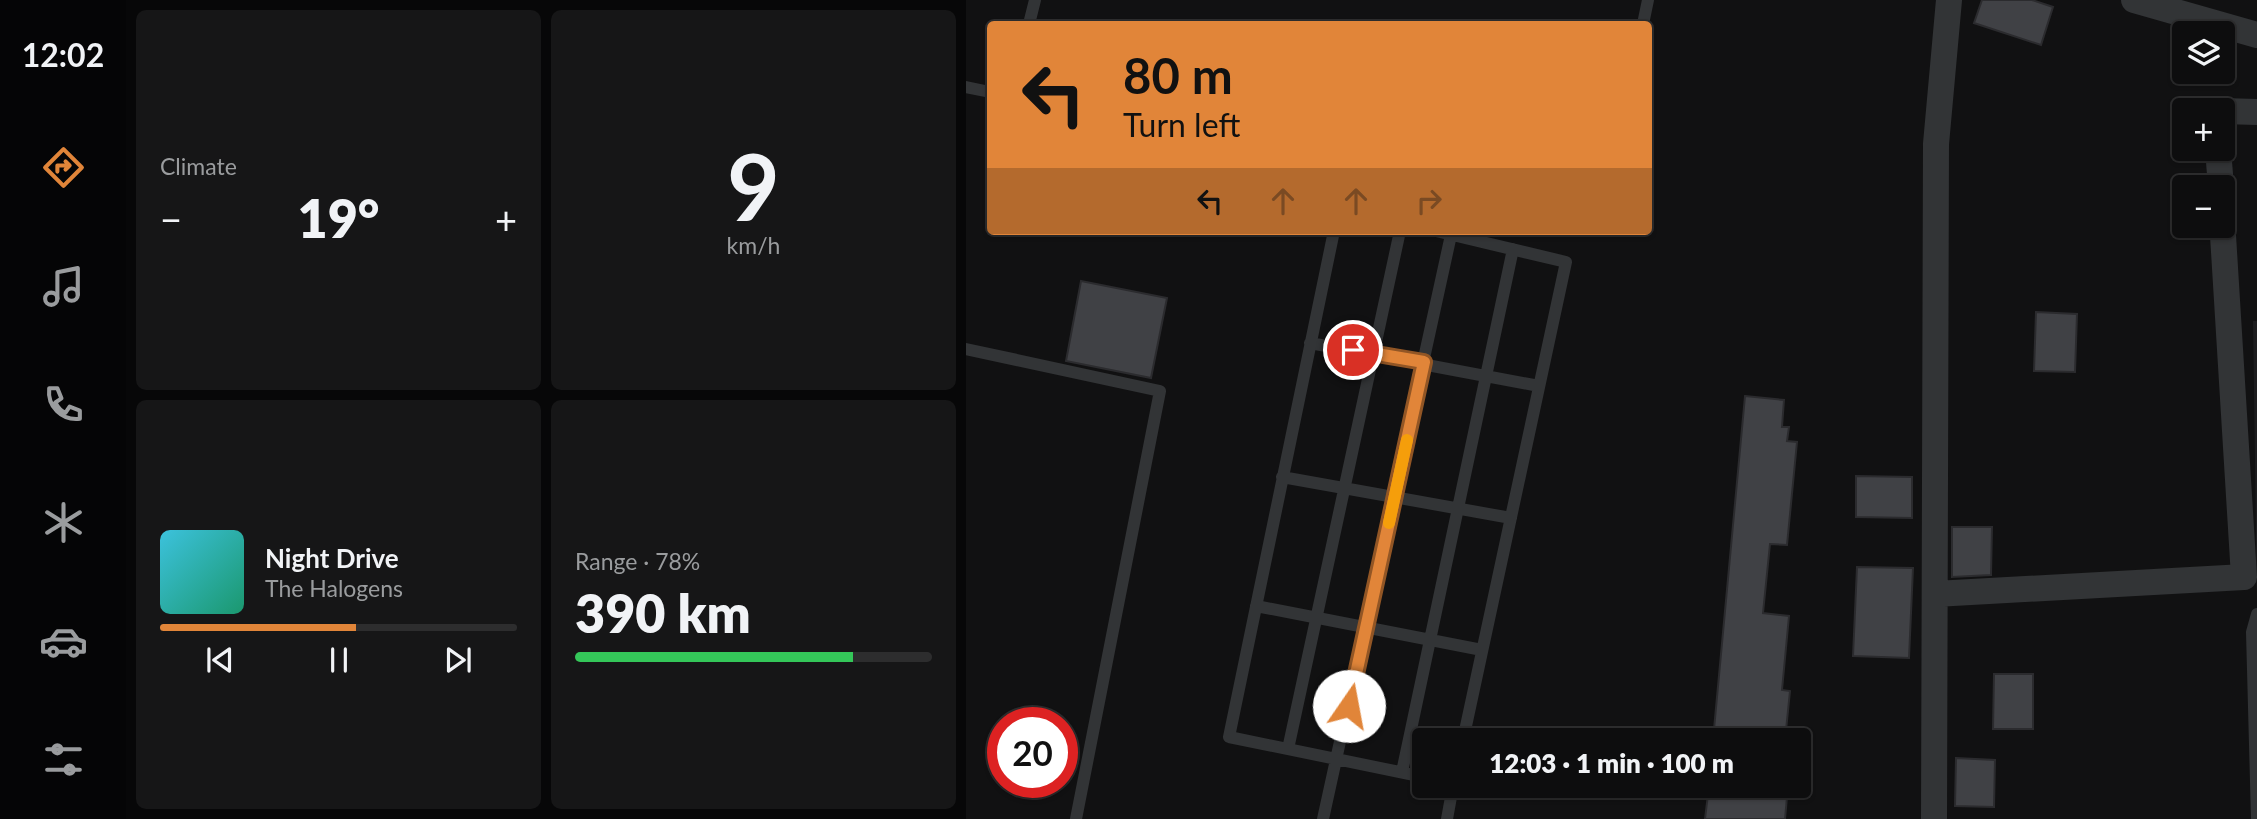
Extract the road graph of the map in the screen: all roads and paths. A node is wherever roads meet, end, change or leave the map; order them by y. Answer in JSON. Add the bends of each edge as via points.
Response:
{"nodes":[{"id":1,"x":1035,"y":0,"type":"edge"},
{"id":2,"x":1648,"y":0,"type":"edge"},
{"id":3,"x":1949,"y":0,"type":"edge"},
{"id":4,"x":2134,"y":0,"type":"edge"},
{"id":5,"x":1030,"y":21,"type":"edge"},
{"id":6,"x":1644,"y":21,"type":"edge"},
{"id":7,"x":2257,"y":35,"type":"edge"},
{"id":8,"x":966,"y":87,"type":"edge"},
{"id":9,"x":987,"y":91,"type":"edge"},
{"id":10,"x":2235,"y":111,"type":"edge"},
{"id":11,"x":2257,"y":112,"type":"edge"},
{"id":12,"x":1333,"y":235,"type":"edge"},
{"id":13,"x":1399,"y":235,"type":"edge"},
{"id":14,"x":1451,"y":235,"type":"edge"},
{"id":15,"x":1455,"y":235,"type":"edge"},
{"id":16,"x":2223,"y":238,"type":"edge"},
{"id":17,"x":1514,"y":249,"type":"junction"},
{"id":18,"x":1310,"y":343,"type":"junction"},
{"id":19,"x":966,"y":349,"type":"edge"},
{"id":20,"x":1374,"y":354,"type":"junction"},
{"id":21,"x":1424,"y":362,"type":"junction"},
{"id":22,"x":1487,"y":375,"type":"junction"},
{"id":23,"x":1539,"y":386,"type":"junction"},
{"id":24,"x":1282,"y":477,"type":"junction"},
{"id":25,"x":1342,"y":488,"type":"junction"},
{"id":26,"x":1395,"y":498,"type":"junction"},
{"id":27,"x":1458,"y":509,"type":"junction"},
{"id":28,"x":1511,"y":518,"type":"junction"},
{"id":29,"x":1935,"y":594,"type":"junction"},
{"id":30,"x":1256,"y":606,"type":"junction"},
{"id":31,"x":2257,"y":614,"type":"edge"},
{"id":32,"x":1315,"y":617,"type":"junction"},
{"id":33,"x":1367,"y":626,"type":"junction"},
{"id":34,"x":1430,"y":640,"type":"junction"},
{"id":35,"x":1482,"y":650,"type":"junction"},
{"id":36,"x":1466,"y":728,"type":"edge"},
{"id":37,"x":1287,"y":749,"type":"junction"},
{"id":38,"x":1338,"y":760,"type":"junction"},
{"id":39,"x":1402,"y":772,"type":"junction"},
{"id":40,"x":1412,"y":774,"type":"edge"},
{"id":41,"x":1451,"y":798,"type":"edge"},
{"id":42,"x":1076,"y":819,"type":"edge"},
{"id":43,"x":1323,"y":819,"type":"edge"},
{"id":44,"x":1447,"y":819,"type":"edge"},
{"id":45,"x":1934,"y":819,"type":"edge"},
{"id":46,"x":2257,"y":819,"type":"edge"}],
"edges":[{"from":1,"to":5,"type":"lane"},
{"from":2,"to":6,"type":"lane"},
{"from":3,"to":29,"type":"street","via":[[1936,144]]},
{"from":4,"to":7,"type":"street"},
{"from":8,"to":9,"type":"lane"},
{"from":10,"to":11,"type":"street"},
{"from":12,"to":18,"type":"lane"},
{"from":13,"to":20,"type":"lane"},
{"from":14,"to":21,"type":"lane"},
{"from":15,"to":17,"type":"lane"},
{"from":16,"to":29,"type":"street","via":[[2244,576]]},
{"from":17,"to":22,"type":"lane"},
{"from":17,"to":23,"type":"lane","via":[[1566,262]]},
{"from":18,"to":20,"type":"lane"},
{"from":18,"to":24,"type":"lane"},
{"from":19,"to":42,"type":"lane","via":[[1160,391]]},
{"from":20,"to":21,"type":"lane"},
{"from":20,"to":25,"type":"lane"},
{"from":21,"to":22,"type":"lane"},
{"from":21,"to":26,"type":"lane"},
{"from":22,"to":23,"type":"lane"},
{"from":22,"to":27,"type":"lane"},
{"from":23,"to":28,"type":"lane"},
{"from":24,"to":25,"type":"lane"},
{"from":24,"to":30,"type":"lane"},
{"from":25,"to":26,"type":"lane"},
{"from":25,"to":32,"type":"lane"},
{"from":26,"to":27,"type":"lane"},
{"from":26,"to":33,"type":"lane"},
{"from":27,"to":28,"type":"lane"},
{"from":27,"to":34,"type":"lane"},
{"from":28,"to":35,"type":"lane"},
{"from":29,"to":45,"type":"street"},
{"from":30,"to":32,"type":"lane"},
{"from":30,"to":37,"type":"lane","via":[[1229,737]]},
{"from":31,"to":46,"type":"lane","via":[[2252,632]]},
{"from":32,"to":33,"type":"lane"},
{"from":32,"to":37,"type":"lane"},
{"from":33,"to":34,"type":"lane"},
{"from":33,"to":38,"type":"lane"},
{"from":34,"to":35,"type":"lane"},
{"from":34,"to":39,"type":"lane"},
{"from":35,"to":36,"type":"lane"},
{"from":37,"to":38,"type":"lane"},
{"from":38,"to":39,"type":"lane"},
{"from":38,"to":43,"type":"lane"},
{"from":39,"to":40,"type":"lane"},
{"from":41,"to":44,"type":"lane"}]}
